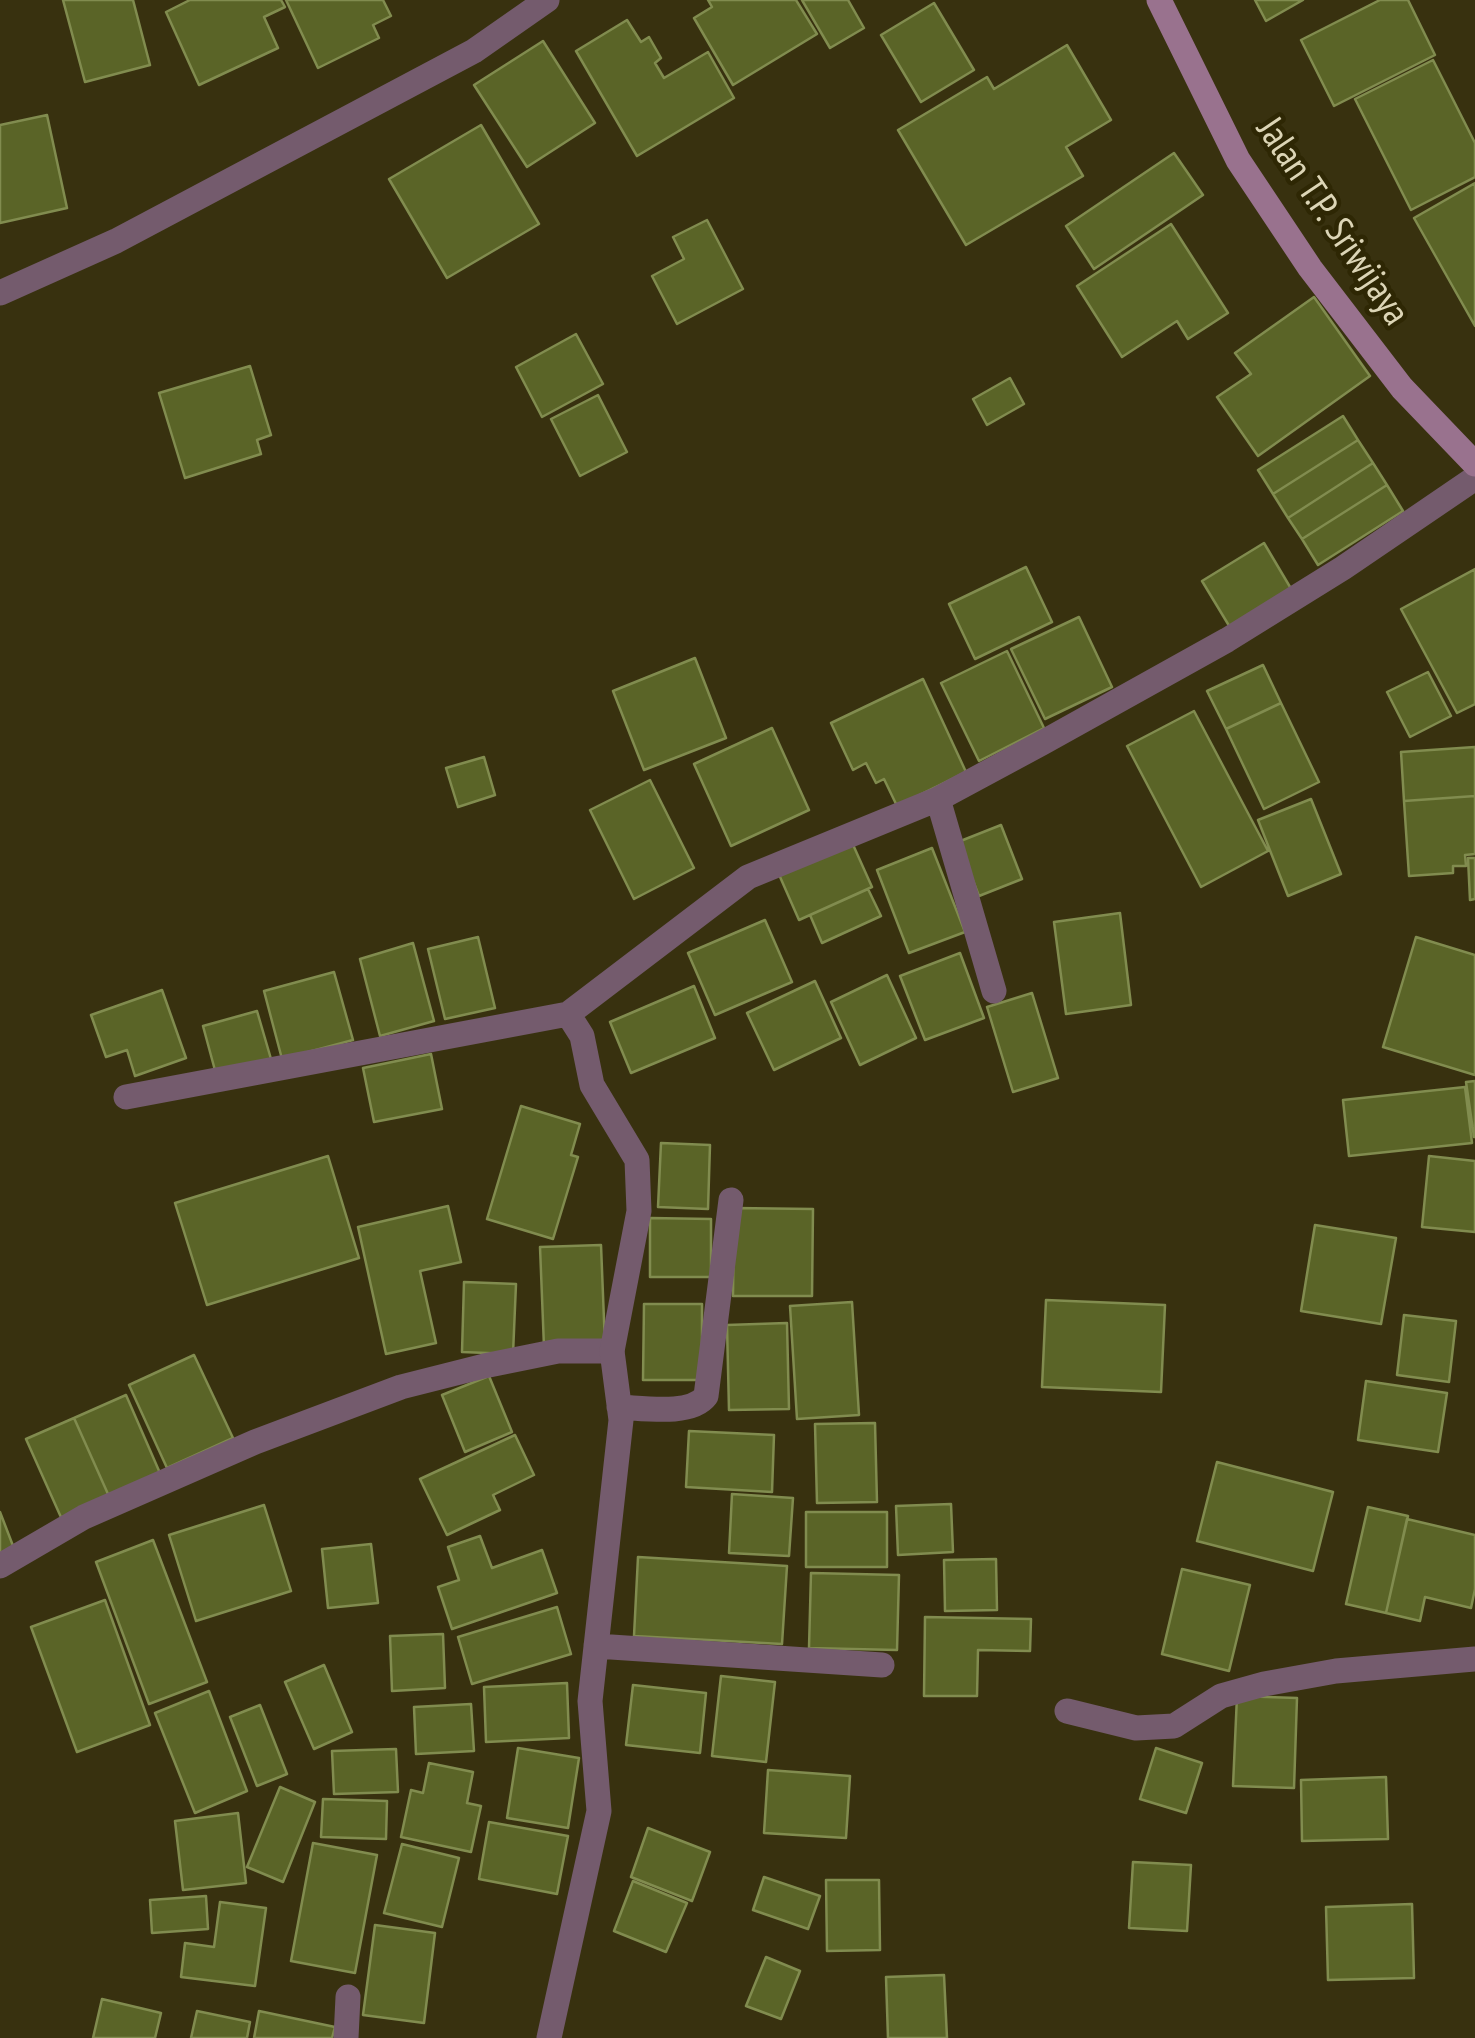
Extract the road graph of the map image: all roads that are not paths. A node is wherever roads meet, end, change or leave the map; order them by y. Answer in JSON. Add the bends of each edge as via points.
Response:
{"nodes":[{"id":1,"x":547,"y":0,"type":"edge"},
{"id":2,"x":1159,"y":0,"type":"edge"},
{"id":3,"x":0,"y":293,"type":"edge"},
{"id":4,"x":1475,"y":464,"type":"edge"},
{"id":5,"x":1475,"y":478,"type":"edge"},
{"id":6,"x":938,"y":799,"type":"junction"},
{"id":7,"x":994,"y":990,"type":"dead end"},
{"id":8,"x":568,"y":1014,"type":"junction"},
{"id":9,"x":126,"y":1097,"type":"dead end"},
{"id":10,"x":730,"y":1200,"type":"dead end"},
{"id":11,"x":612,"y":1350,"type":"junction"},
{"id":12,"x":619,"y":1407,"type":"junction"},
{"id":13,"x":0,"y":1566,"type":"edge"},
{"id":14,"x":596,"y":1646,"type":"junction"},
{"id":15,"x":1475,"y":1659,"type":"edge"},
{"id":16,"x":882,"y":1665,"type":"dead end"},
{"id":17,"x":1068,"y":1711,"type":"dead end"},
{"id":18,"x":348,"y":1997,"type":"dead end"},
{"id":19,"x":346,"y":2038,"type":"edge"},
{"id":20,"x":549,"y":2038,"type":"edge"}],
"edges":[{"from":1,"to":3,"type":"street","via":[[474,51],[116,241]]},
{"from":2,"to":4,"type":"main road","name":"Jalan T.P. Sriwijaya","via":[[1238,160],[1310,268],[1402,388]]},
{"from":5,"to":6,"type":"street","via":[[1226,640]]},
{"from":6,"to":7,"type":"street"},
{"from":6,"to":8,"type":"street","via":[[748,876]]},
{"from":8,"to":9,"type":"street"},
{"from":8,"to":11,"type":"street","via":[[582,1036],[592,1085],[636,1160],[639,1211]]},
{"from":10,"to":12,"type":"street","via":[[706,1396],[689,1408]]},
{"from":11,"to":12,"type":"street"},
{"from":11,"to":13,"type":"street","via":[[558,1352],[401,1387],[84,1517]]},
{"from":12,"to":14,"type":"street"},
{"from":14,"to":16,"type":"street"},
{"from":14,"to":20,"type":"street","via":[[590,1701],[599,1811]]},
{"from":15,"to":17,"type":"street","via":[[1336,1670],[1264,1684],[1220,1696],[1174,1726],[1136,1728]]},
{"from":18,"to":19,"type":"street"}]}
